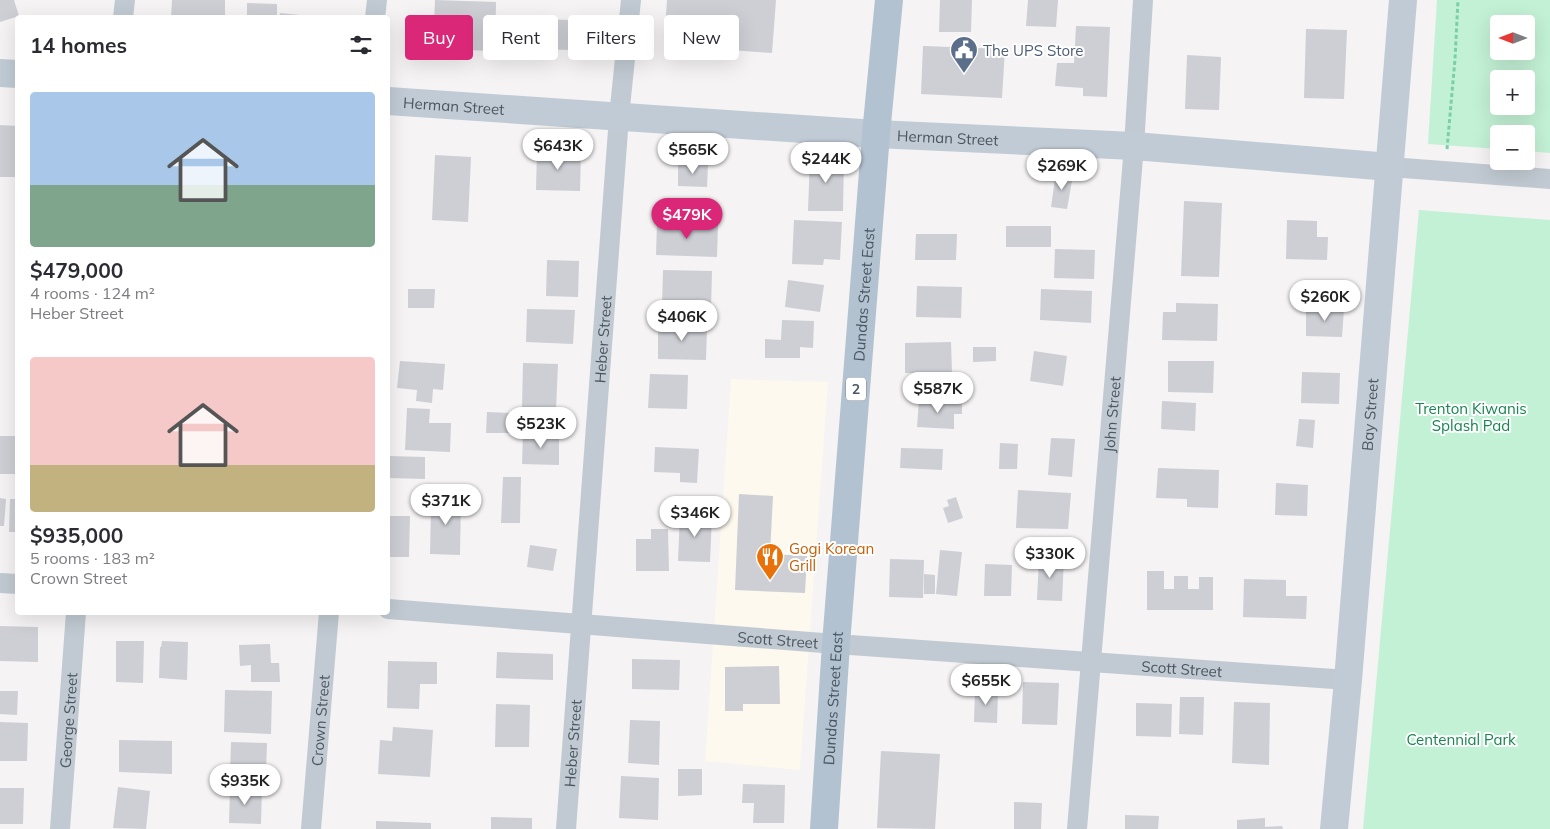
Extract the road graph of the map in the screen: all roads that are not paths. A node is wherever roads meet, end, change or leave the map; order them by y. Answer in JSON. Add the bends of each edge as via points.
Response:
{"nodes":[{"id":1,"x":125,"y":0,"type":"edge"},
{"id":2,"x":377,"y":0,"type":"edge"},
{"id":3,"x":631,"y":0,"type":"edge"},
{"id":4,"x":890,"y":0,"type":"edge"},
{"id":5,"x":1143,"y":0,"type":"edge"},
{"id":6,"x":1403,"y":0,"type":"edge"},
{"id":7,"x":123,"y":15,"type":"edge"},
{"id":8,"x":376,"y":15,"type":"edge"},
{"id":9,"x":0,"y":73,"type":"edge"},
{"id":10,"x":15,"y":74,"type":"edge"},
{"id":11,"x":390,"y":101,"type":"edge"},
{"id":12,"x":619,"y":117,"type":"junction"},
{"id":13,"x":876,"y":134,"type":"junction"},
{"id":14,"x":1134,"y":146,"type":"junction"},
{"id":15,"x":1390,"y":167,"type":"junction"},
{"id":16,"x":1550,"y":179,"type":"edge"},
{"id":17,"x":0,"y":583,"type":"edge"},
{"id":18,"x":15,"y":584,"type":"edge"},
{"id":19,"x":390,"y":609,"type":"edge"},
{"id":20,"x":76,"y":615,"type":"edge"},
{"id":21,"x":329,"y":615,"type":"edge"},
{"id":22,"x":582,"y":624,"type":"junction"},
{"id":23,"x":836,"y":644,"type":"junction"},
{"id":24,"x":1091,"y":662,"type":"junction"},
{"id":25,"x":1348,"y":680,"type":"junction"},
{"id":26,"x":60,"y":829,"type":"edge"},
{"id":27,"x":311,"y":829,"type":"edge"},
{"id":28,"x":566,"y":829,"type":"edge"},
{"id":29,"x":824,"y":829,"type":"edge"},
{"id":30,"x":1077,"y":829,"type":"edge"},
{"id":31,"x":1334,"y":829,"type":"edge"}],
"edges":[{"from":1,"to":7,"type":"street"},
{"from":2,"to":8,"type":"street"},
{"from":3,"to":12,"type":"street","name":"Heber Street"},
{"from":4,"to":13,"type":"main road","name":"Dundas Street East","number":"2"},
{"from":5,"to":14,"type":"street","name":"John Street"},
{"from":6,"to":15,"type":"street","name":"Bay Street"},
{"from":9,"to":10,"type":"street"},
{"from":11,"to":12,"type":"street","name":"Herman Street"},
{"from":12,"to":13,"type":"street","name":"Herman Street"},
{"from":12,"to":22,"type":"street","name":"Heber Street"},
{"from":13,"to":14,"type":"street","name":"Herman Street"},
{"from":13,"to":23,"type":"main road","name":"Dundas Street East","number":"2"},
{"from":14,"to":15,"type":"street","name":"Herman Street"},
{"from":14,"to":24,"type":"street","name":"John Street"},
{"from":15,"to":16,"type":"street"},
{"from":15,"to":25,"type":"street","name":"Bay Street"},
{"from":17,"to":18,"type":"street"},
{"from":19,"to":22,"type":"street","name":"Scott Street"},
{"from":20,"to":26,"type":"street","name":"George Street"},
{"from":21,"to":27,"type":"street","name":"Crown Street"},
{"from":22,"to":23,"type":"street","name":"Scott Street"},
{"from":22,"to":28,"type":"street","name":"Heber Street"},
{"from":23,"to":24,"type":"street","name":"Scott Street"},
{"from":23,"to":29,"type":"main road","name":"Dundas Street East","number":"2"},
{"from":24,"to":25,"type":"street","name":"Scott Street"},
{"from":24,"to":30,"type":"street","name":"John Street"},
{"from":25,"to":31,"type":"street","name":"Bay Street"}]}
